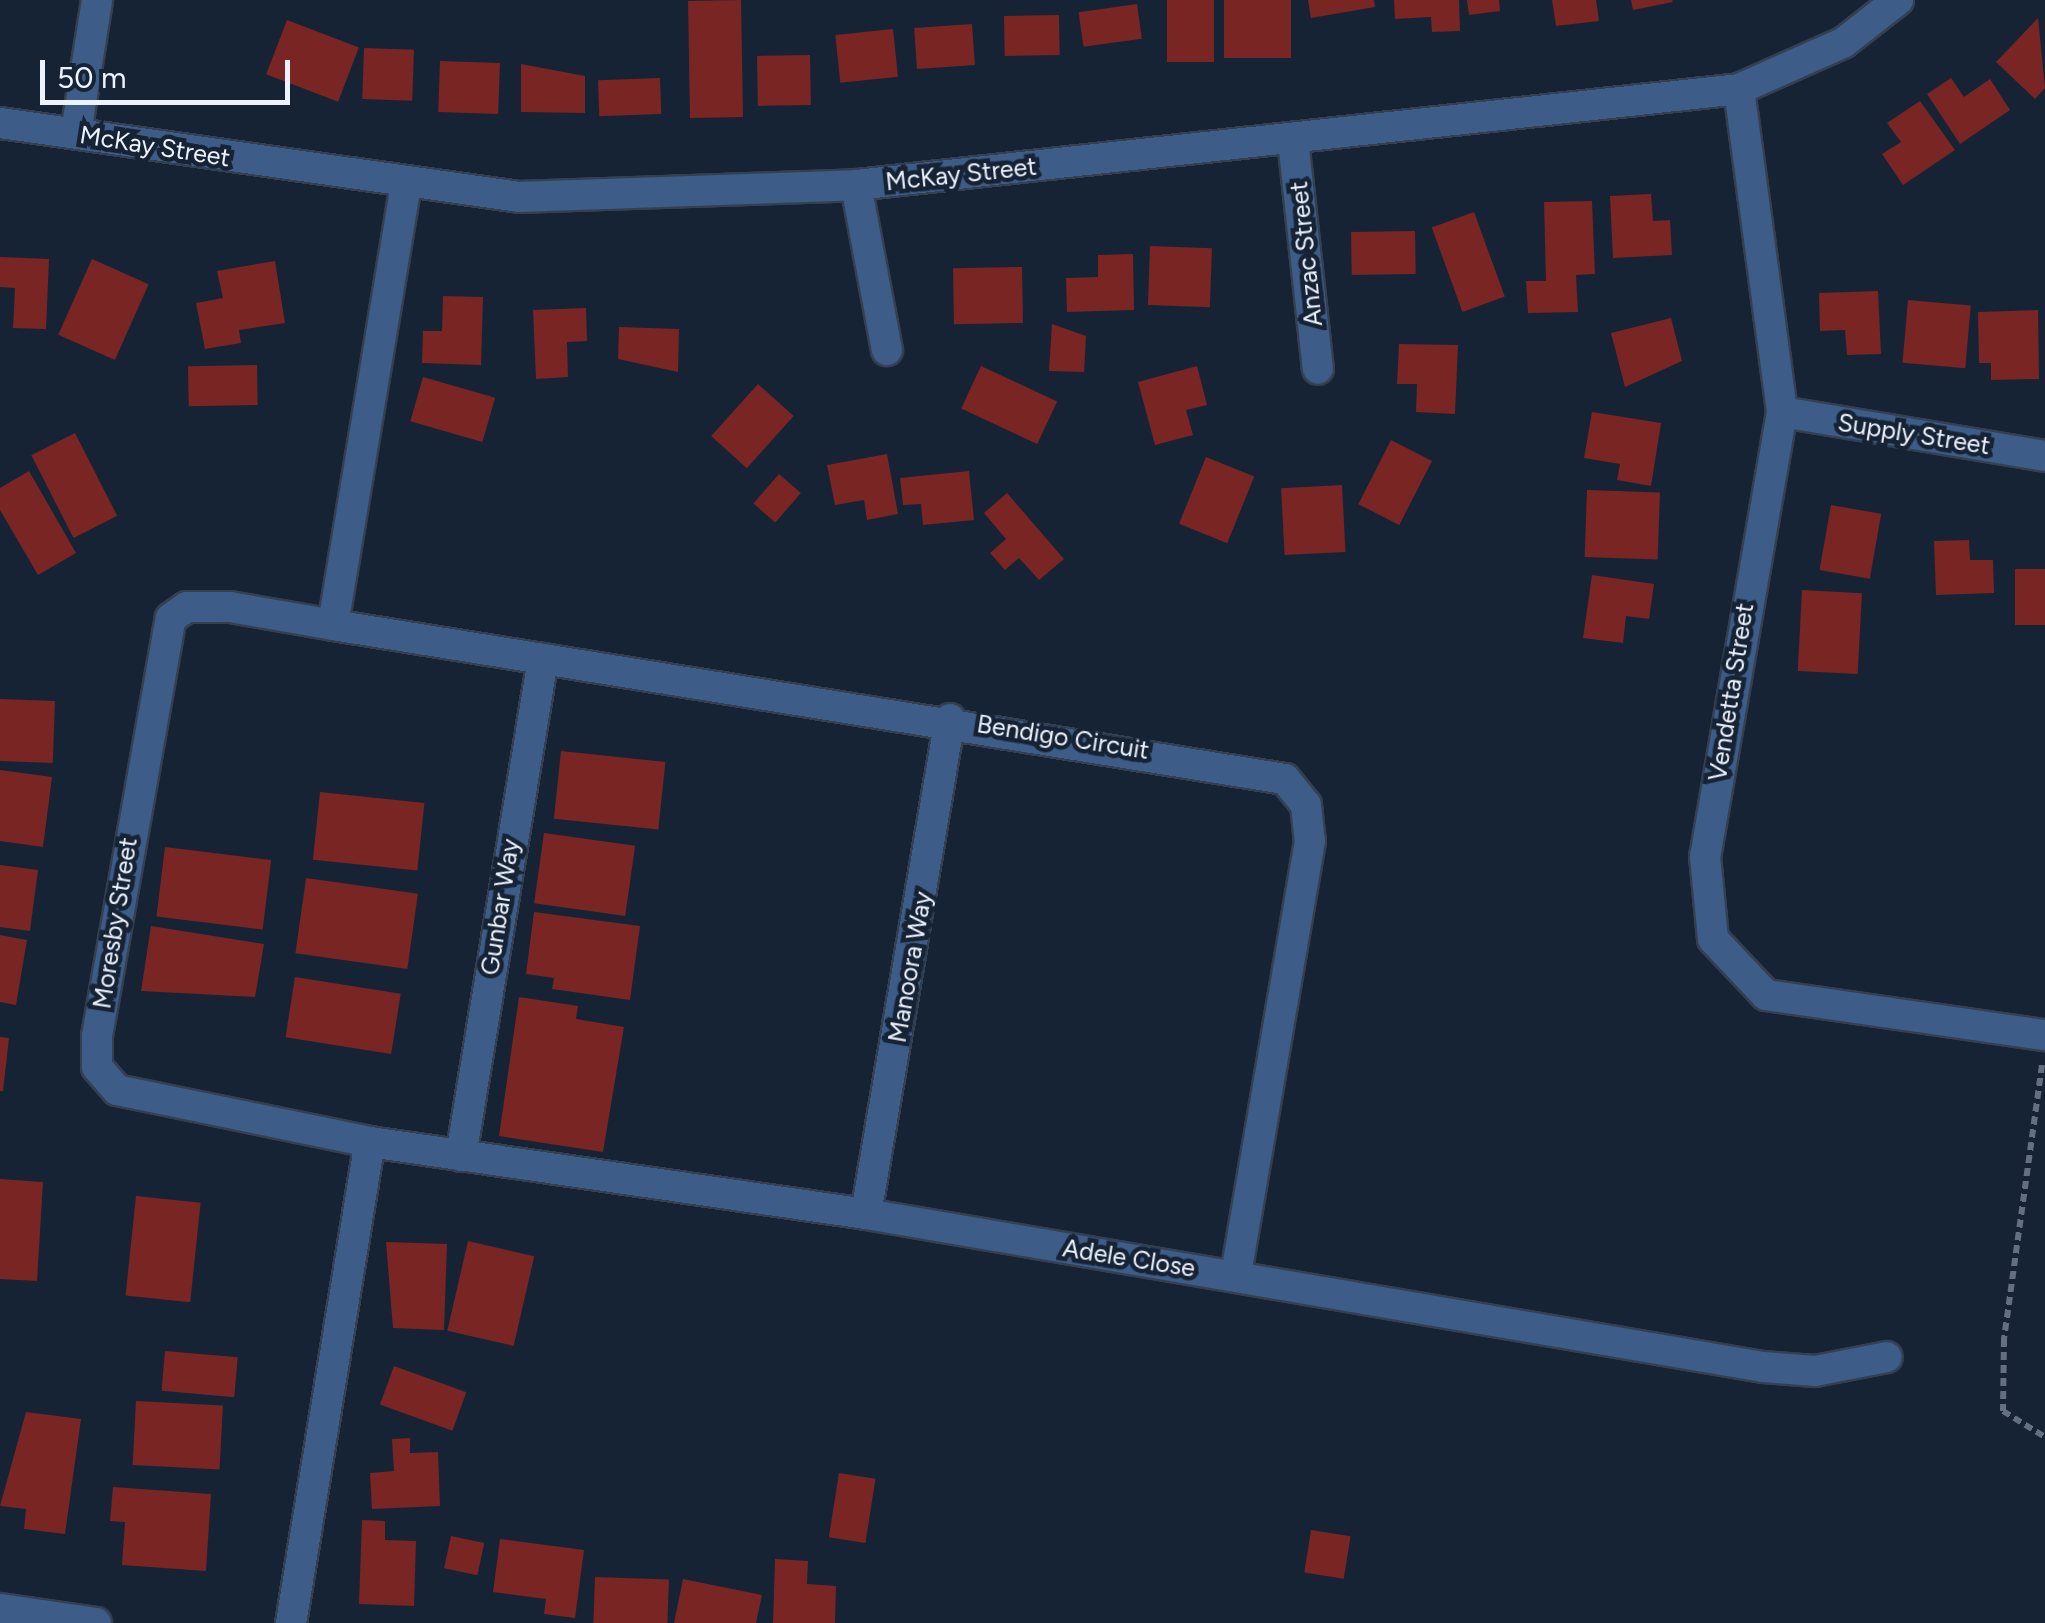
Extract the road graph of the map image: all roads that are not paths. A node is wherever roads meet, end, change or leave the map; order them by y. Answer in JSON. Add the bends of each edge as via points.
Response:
{"nodes":[{"id":1,"x":97,"y":0,"type":"edge"},
{"id":2,"x":1898,"y":0,"type":"edge"},
{"id":3,"x":1739,"y":89,"type":"junction"},
{"id":4,"x":0,"y":122,"type":"edge"},
{"id":5,"x":76,"y":133,"type":"junction"},
{"id":6,"x":1293,"y":140,"type":"junction"},
{"id":7,"x":856,"y":185,"type":"junction"},
{"id":8,"x":405,"y":188,"type":"junction"},
{"id":9,"x":888,"y":350,"type":"dead end"},
{"id":10,"x":1318,"y":369,"type":"dead end"},
{"id":11,"x":1782,"y":412,"type":"junction"},
{"id":12,"x":2045,"y":456,"type":"edge"},
{"id":13,"x":334,"y":625,"type":"junction"},
{"id":14,"x":543,"y":660,"type":"junction"},
{"id":15,"x":950,"y":719,"type":"junction"},
{"id":16,"x":2045,"y":1035,"type":"edge"},
{"id":17,"x":370,"y":1142,"type":"junction"},
{"id":18,"x":461,"y":1156,"type":"junction"},
{"id":19,"x":866,"y":1214,"type":"junction"},
{"id":20,"x":1236,"y":1276,"type":"junction"},
{"id":21,"x":1887,"y":1357,"type":"dead end"},
{"id":22,"x":0,"y":1609,"type":"edge"},
{"id":23,"x":95,"y":1623,"type":"edge"},
{"id":24,"x":291,"y":1623,"type":"edge"}],
"edges":[{"from":1,"to":5,"type":"street"},
{"from":2,"to":3,"type":"street","name":"McKay Street","via":[[1843,44]]},
{"from":3,"to":6,"type":"street","name":"McKay Street"},
{"from":3,"to":11,"type":"street","name":"Vendetta Street"},
{"from":4,"to":5,"type":"street","name":"McKay Street"},
{"from":5,"to":8,"type":"street","name":"McKay Street"},
{"from":6,"to":7,"type":"street","name":"McKay Street"},
{"from":6,"to":10,"type":"street","name":"Anzac Street"},
{"from":7,"to":8,"type":"street","name":"McKay Street","via":[[555,197]]},
{"from":7,"to":9,"type":"street"},
{"from":8,"to":13,"type":"street"},
{"from":11,"to":12,"type":"street","name":"Supply Street"},
{"from":11,"to":16,"type":"street","name":"Vendetta Street","via":[[1705,856],[1713,939],[1766,994]]},
{"from":13,"to":14,"type":"street","name":"Bendigo Circuit"},
{"from":13,"to":17,"type":"street","name":"Moresby Street","via":[[230,607],[187,607],[171,618],[157,661],[98,1066],[116,1090],[155,1105]]},
{"from":14,"to":15,"type":"street","name":"Bendigo Circuit"},
{"from":14,"to":18,"type":"street","name":"Gunbar Way"},
{"from":15,"to":19,"type":"street","name":"Manoora Way"},
{"from":15,"to":20,"type":"street","name":"Bendigo Circuit","via":[[1268,770],[1306,804],[1308,859]]},
{"from":17,"to":18,"type":"street","name":"Adele Close"},
{"from":17,"to":24,"type":"street"},
{"from":18,"to":19,"type":"street","name":"Adele Close"},
{"from":19,"to":20,"type":"street","name":"Adele Close"},
{"from":20,"to":21,"type":"street","name":"Adele Close","via":[[1763,1367],[1815,1371]]},
{"from":22,"to":23,"type":"street"}]}
